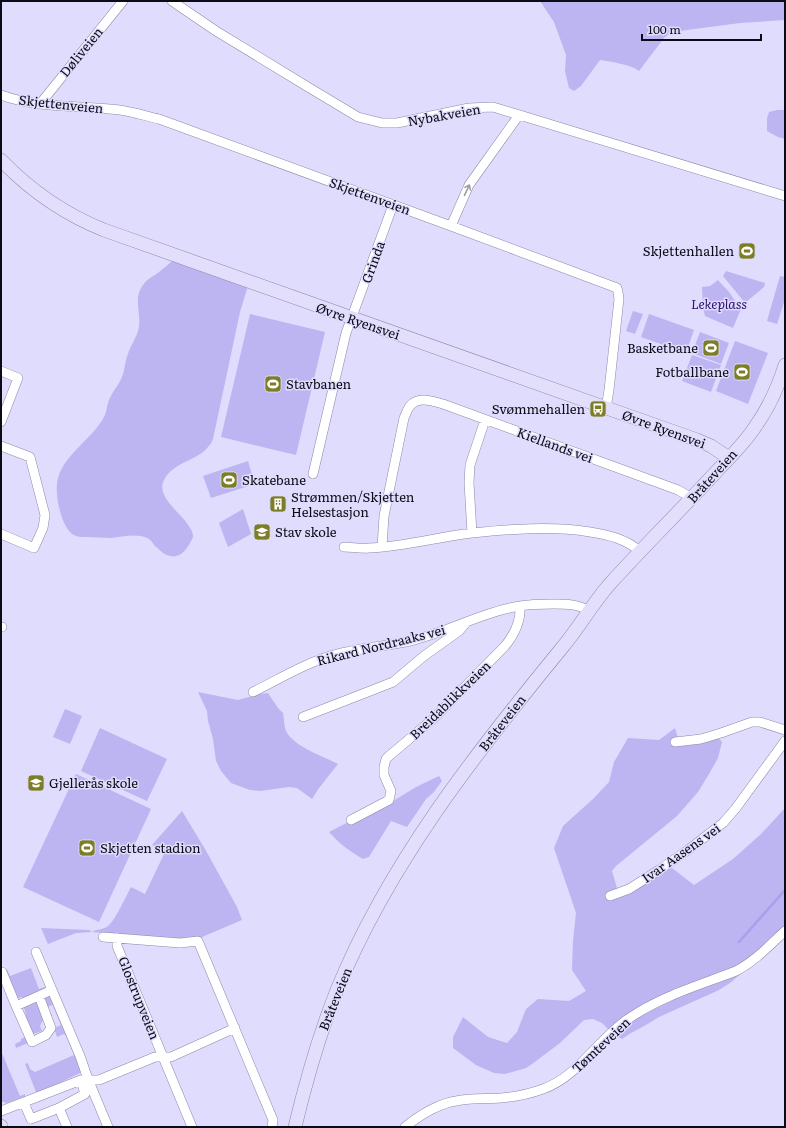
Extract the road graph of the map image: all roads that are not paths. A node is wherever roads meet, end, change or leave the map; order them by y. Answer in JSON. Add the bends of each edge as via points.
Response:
{"nodes":[{"id":1,"x":123,"y":1,"type":"edge"},
{"id":2,"x":172,"y":1,"type":"edge"},
{"id":3,"x":1,"y":95,"type":"edge"},
{"id":4,"x":40,"y":104,"type":"junction"},
{"id":5,"x":519,"y":115,"type":"junction"},
{"id":6,"x":1,"y":160,"type":"edge"},
{"id":7,"x":785,"y":196,"type":"edge"},
{"id":8,"x":393,"y":205,"type":"junction"},
{"id":9,"x":451,"y":226,"type":"junction"},
{"id":10,"x":352,"y":318,"type":"junction"},
{"id":11,"x":785,"y":365,"type":"edge"},
{"id":12,"x":1,"y":371,"type":"edge"},
{"id":13,"x":606,"y":408,"type":"junction"},
{"id":14,"x":485,"y":420,"type":"junction"},
{"id":15,"x":1,"y":422,"type":"edge"},
{"id":16,"x":1,"y":446,"type":"edge"},
{"id":17,"x":729,"y":458,"type":"junction"},
{"id":18,"x":313,"y":474,"type":"dead end"},
{"id":19,"x":692,"y":498,"type":"junction"},
{"id":20,"x":472,"y":533,"type":"junction"},
{"id":21,"x":1,"y":534,"type":"edge"},
{"id":22,"x":344,"y":547,"type":"dead end"},
{"id":23,"x":382,"y":547,"type":"junction"},
{"id":24,"x":641,"y":552,"type":"junction"},
{"id":25,"x":520,"y":606,"type":"junction"},
{"id":26,"x":589,"y":611,"type":"junction"},
{"id":27,"x":467,"y":621,"type":"junction"},
{"id":28,"x":253,"y":692,"type":"dead end"},
{"id":29,"x":303,"y":717,"type":"dead end"},
{"id":30,"x":785,"y":730,"type":"edge"},
{"id":31,"x":785,"y":741,"type":"edge"},
{"id":32,"x":675,"y":742,"type":"dead end"},
{"id":33,"x":351,"y":820,"type":"dead end"},
{"id":34,"x":610,"y":896,"type":"dead end"},
{"id":35,"x":785,"y":932,"type":"edge"},
{"id":36,"x":103,"y":937,"type":"dead end"},
{"id":37,"x":117,"y":938,"type":"junction"},
{"id":38,"x":36,"y":952,"type":"dead end"},
{"id":39,"x":2,"y":972,"type":"dead end"},
{"id":40,"x":52,"y":990,"type":"junction"},
{"id":41,"x":39,"y":996,"type":"junction"},
{"id":42,"x":16,"y":1006,"type":"junction"},
{"id":43,"x":235,"y":1028,"type":"junction"},
{"id":44,"x":163,"y":1057,"type":"junction"},
{"id":45,"x":84,"y":1080,"type":"junction"},
{"id":46,"x":24,"y":1103,"type":"junction"},
{"id":47,"x":59,"y":1108,"type":"junction"},
{"id":48,"x":1,"y":1112,"type":"edge"},
{"id":49,"x":67,"y":1127,"type":"edge"},
{"id":50,"x":108,"y":1127,"type":"edge"},
{"id":51,"x":192,"y":1127,"type":"edge"},
{"id":52,"x":272,"y":1127,"type":"edge"},
{"id":53,"x":296,"y":1127,"type":"edge"},
{"id":54,"x":405,"y":1127,"type":"edge"}],
"edges":[{"from":1,"to":4,"type":"street","name":"Døliveien"},
{"from":2,"to":5,"type":"street","name":"Nybakveien","via":[[216,31],[358,117],[382,123],[397,123],[469,108],[493,107]]},
{"from":3,"to":4,"type":"street","name":"Skjettenveien"},
{"from":4,"to":8,"type":"street","name":"Skjettenveien","via":[[121,110],[159,118]]},
{"from":5,"to":7,"type":"street","name":"Nybakveien"},
{"from":9,"to":5,"type":"street","one_way":true,"via":[[469,185]]},
{"from":6,"to":10,"type":"main road","name":"Øvre Ryensvei","via":[[40,195],[92,226]]},
{"from":8,"to":9,"type":"street","name":"Skjettenveien"},
{"from":8,"to":10,"type":"street","name":"Grinda"},
{"from":9,"to":13,"type":"street","name":"Skjettenveien","via":[[617,288],[619,299]]},
{"from":10,"to":13,"type":"main road","name":"Øvre Ryensvei"},
{"from":10,"to":18,"type":"street","name":"Grinda","via":[[346,333]]},
{"from":11,"to":17,"type":"main road","name":"Bråteveien","via":[[759,422]]},
{"from":12,"to":15,"type":"street","via":[[18,378]]},
{"from":13,"to":17,"type":"main road","name":"Øvre Ryensvei","via":[[704,443]]},
{"from":14,"to":19,"type":"street","name":"Kiellands vei","via":[[678,490]]},
{"from":14,"to":20,"type":"street","via":[[470,466]]},
{"from":14,"to":23,"type":"street","name":"Kiellands vei","via":[[428,400],[415,402],[409,407],[404,418],[384,516]]},
{"from":16,"to":21,"type":"street","via":[[30,457],[45,515],[43,528],[34,548]]},
{"from":17,"to":19,"type":"main road","name":"Bråteveien"},
{"from":19,"to":24,"type":"main road","name":"Bråteveien"},
{"from":20,"to":23,"type":"street"},
{"from":20,"to":24,"type":"street","via":[[526,529],[580,530],[620,539]]},
{"from":22,"to":23,"type":"street"},
{"from":24,"to":26,"type":"main road","name":"Bråteveien","via":[[609,585]]},
{"from":25,"to":26,"type":"street","name":"Rikard Nordraaks vei","via":[[573,605]]},
{"from":25,"to":27,"type":"street","name":"Rikard Nordraaks vei"},
{"from":25,"to":33,"type":"street","name":"Breidablikkveien","via":[[518,623],[504,646],[433,719],[386,759],[384,771],[391,791],[388,800]]},
{"from":26,"to":53,"type":"main road","name":"Bråteveien","via":[[462,774],[393,879],[345,971],[332,1002],[313,1058]]},
{"from":27,"to":28,"type":"street","name":"Rikard Nordraaks vei","via":[[436,634],[409,641],[352,650],[327,657]]},
{"from":27,"to":29,"type":"street","name":"Rikard Nordraaks vei","via":[[459,631],[392,682]]},
{"from":30,"to":32,"type":"street","via":[[752,722],[701,739]]},
{"from":31,"to":34,"type":"street","name":"Ivar Aasens vei","via":[[723,823],[659,870],[629,889]]},
{"from":35,"to":54,"type":"street","name":"Tømteveien","via":[[744,966],[661,1000],[628,1019],[610,1033],[575,1070],[555,1084],[533,1093],[512,1097],[450,1102],[422,1114]]},
{"from":36,"to":37,"type":"street","name":"Glostrupveien"},
{"from":37,"to":43,"type":"street","name":"Glostrupveien","via":[[180,943],[198,941]]},
{"from":37,"to":44,"type":"street","name":"Glostrupveien","via":[[117,946]]},
{"from":38,"to":40,"type":"street"},
{"from":39,"to":42,"type":"street"},
{"from":40,"to":41,"type":"street"},
{"from":40,"to":45,"type":"street","via":[[80,1056]]},
{"from":41,"to":42,"type":"street"},
{"from":41,"to":42,"type":"street","via":[[51,1028],[46,1035],[32,1042]]},
{"from":43,"to":44,"type":"street","name":"Glostrupveien","via":[[171,1057]]},
{"from":43,"to":52,"type":"street","name":"Glostrupveien","via":[[273,1120]]},
{"from":44,"to":45,"type":"street","name":"Glostrupveien","via":[[155,1057],[99,1080]]},
{"from":44,"to":51,"type":"street","name":"Glostrupveien"},
{"from":45,"to":46,"type":"street","name":"Glostrupveien"},
{"from":45,"to":47,"type":"street","via":[[85,1094]]},
{"from":45,"to":50,"type":"street"},
{"from":46,"to":47,"type":"street","via":[[31,1118]]},
{"from":46,"to":48,"type":"street","name":"Glostrupveien"},
{"from":47,"to":49,"type":"street"}]}
